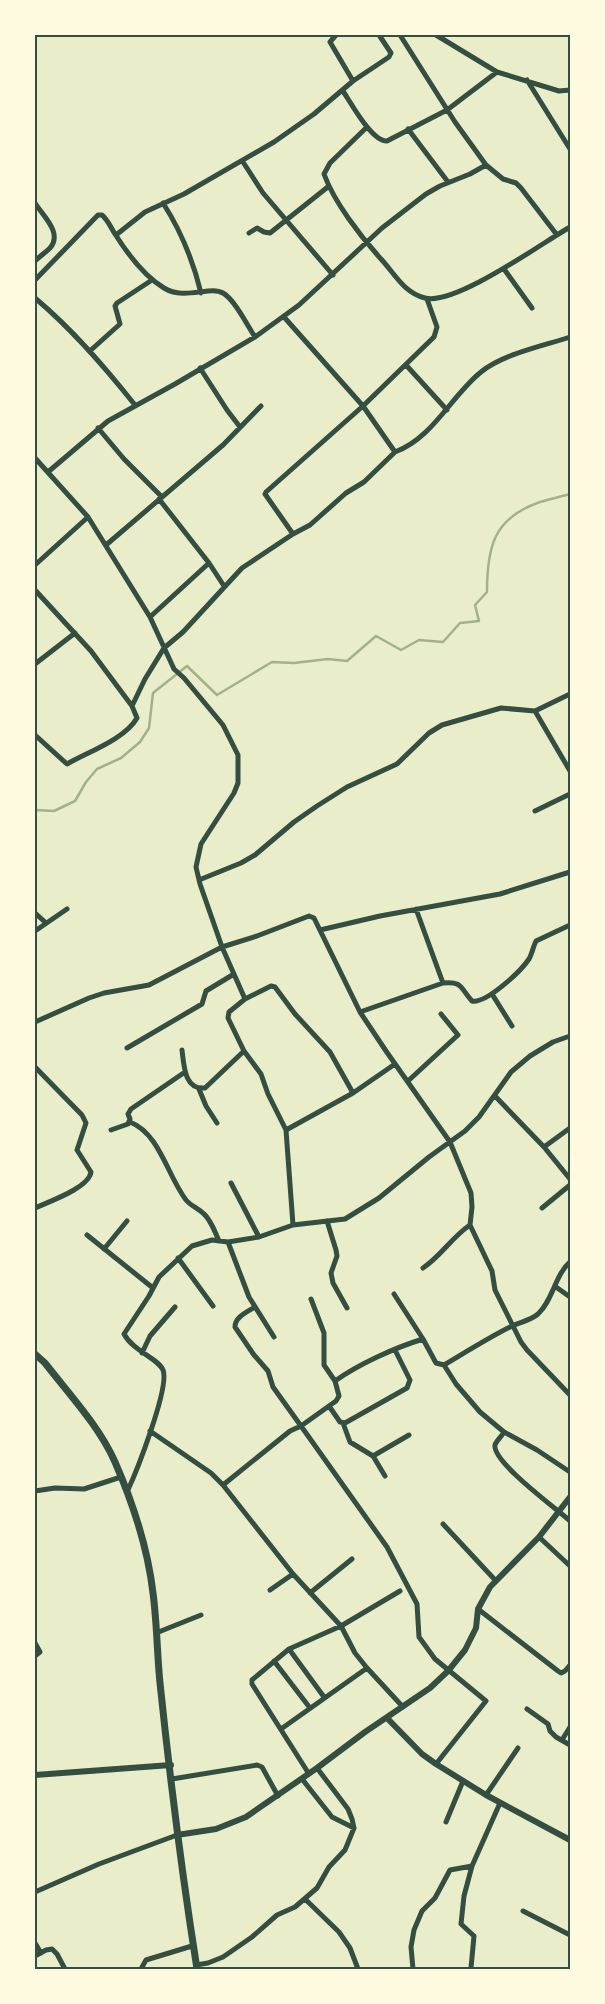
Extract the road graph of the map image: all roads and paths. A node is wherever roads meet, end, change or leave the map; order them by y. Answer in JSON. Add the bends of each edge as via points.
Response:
{"nodes":[{"id":1,"x":336,"y":35,"type":"edge"},
{"id":2,"x":379,"y":35,"type":"edge"},
{"id":3,"x":400,"y":35,"type":"edge"},
{"id":4,"x":436,"y":35,"type":"edge"},
{"id":5,"x":497,"y":72,"type":"junction"},
{"id":6,"x":526,"y":80,"type":"junction"},
{"id":7,"x":353,"y":81,"type":"junction"},
{"id":8,"x":570,"y":90,"type":"edge"},
{"id":9,"x":343,"y":91,"type":"junction"},
{"id":10,"x":447,"y":110,"type":"junction"},
{"id":11,"x":367,"y":127,"type":"junction"},
{"id":12,"x":408,"y":129,"type":"junction"},
{"id":13,"x":570,"y":149,"type":"edge"},
{"id":14,"x":243,"y":162,"type":"junction"},
{"id":15,"x":486,"y":165,"type":"junction"},
{"id":16,"x":448,"y":182,"type":"junction"},
{"id":17,"x":329,"y":186,"type":"junction"},
{"id":18,"x":35,"y":203,"type":"edge"},
{"id":19,"x":163,"y":203,"type":"junction"},
{"id":20,"x":287,"y":221,"type":"junction"},
{"id":21,"x":570,"y":227,"type":"edge"},
{"id":22,"x":249,"y":233,"type":"dead end"},
{"id":23,"x":116,"y":235,"type":"junction"},
{"id":24,"x":557,"y":235,"type":"junction"},
{"id":25,"x":367,"y":244,"type":"junction"},
{"id":26,"x":35,"y":261,"type":"edge"},
{"id":27,"x":504,"y":269,"type":"junction"},
{"id":28,"x":334,"y":275,"type":"junction"},
{"id":29,"x":35,"y":280,"type":"edge"},
{"id":30,"x":152,"y":280,"type":"junction"},
{"id":31,"x":200,"y":293,"type":"junction"},
{"id":32,"x":35,"y":298,"type":"edge"},
{"id":33,"x":427,"y":299,"type":"junction"},
{"id":34,"x":532,"y":308,"type":"dead end"},
{"id":35,"x":284,"y":317,"type":"junction"},
{"id":36,"x":255,"y":337,"type":"junction"},
{"id":37,"x":570,"y":337,"type":"edge"},
{"id":38,"x":91,"y":350,"type":"junction"},
{"id":39,"x":406,"y":365,"type":"junction"},
{"id":40,"x":200,"y":368,"type":"junction"},
{"id":41,"x":135,"y":405,"type":"junction"},
{"id":42,"x":261,"y":406,"type":"dead end"},
{"id":43,"x":362,"y":406,"type":"junction"},
{"id":44,"x":447,"y":410,"type":"junction"},
{"id":45,"x":240,"y":427,"type":"junction"},
{"id":46,"x":98,"y":428,"type":"junction"},
{"id":47,"x":395,"y":452,"type":"junction"},
{"id":48,"x":35,"y":458,"type":"edge"},
{"id":49,"x":48,"y":472,"type":"junction"},
{"id":50,"x":160,"y":498,"type":"junction"},
{"id":51,"x":88,"y":517,"type":"junction"},
{"id":52,"x":293,"y":534,"type":"junction"},
{"id":53,"x":106,"y":545,"type":"junction"},
{"id":54,"x":209,"y":563,"type":"junction"},
{"id":55,"x":35,"y":565,"type":"edge"},
{"id":56,"x":224,"y":586,"type":"junction"},
{"id":57,"x":35,"y":590,"type":"edge"},
{"id":58,"x":150,"y":617,"type":"junction"},
{"id":59,"x":75,"y":633,"type":"junction"},
{"id":60,"x":164,"y":648,"type":"junction"},
{"id":61,"x":35,"y":664,"type":"edge"},
{"id":62,"x":570,"y":694,"type":"edge"},
{"id":63,"x":132,"y":706,"type":"junction"},
{"id":64,"x":535,"y":711,"type":"junction"},
{"id":65,"x":35,"y":735,"type":"edge"},
{"id":66,"x":570,"y":771,"type":"edge"},
{"id":67,"x":570,"y":794,"type":"edge"},
{"id":68,"x":535,"y":811,"type":"dead end"},
{"id":69,"x":570,"y":872,"type":"edge"},
{"id":70,"x":199,"y":880,"type":"junction"},
{"id":71,"x":67,"y":909,"type":"dead end"},
{"id":72,"x":416,"y":909,"type":"junction"},
{"id":73,"x":35,"y":913,"type":"edge"},
{"id":74,"x":46,"y":923,"type":"junction"},
{"id":75,"x":570,"y":925,"type":"edge"},
{"id":76,"x":320,"y":930,"type":"junction"},
{"id":77,"x":35,"y":931,"type":"edge"},
{"id":78,"x":222,"y":946,"type":"junction"},
{"id":79,"x":234,"y":974,"type":"junction"},
{"id":80,"x":443,"y":983,"type":"junction"},
{"id":81,"x":492,"y":994,"type":"junction"},
{"id":82,"x":245,"y":999,"type":"junction"},
{"id":83,"x":360,"y":1012,"type":"junction"},
{"id":84,"x":441,"y":1014,"type":"dead end"},
{"id":85,"x":35,"y":1022,"type":"edge"},
{"id":86,"x":512,"y":1026,"type":"dead end"},
{"id":87,"x":570,"y":1036,"type":"edge"},
{"id":88,"x":127,"y":1048,"type":"dead end"},
{"id":89,"x":182,"y":1050,"type":"dead end"},
{"id":90,"x":244,"y":1051,"type":"junction"},
{"id":91,"x":395,"y":1064,"type":"junction"},
{"id":92,"x":35,"y":1067,"type":"edge"},
{"id":93,"x":185,"y":1072,"type":"junction"},
{"id":94,"x":408,"y":1081,"type":"junction"},
{"id":95,"x":199,"y":1089,"type":"junction"},
{"id":96,"x":353,"y":1093,"type":"junction"},
{"id":97,"x":495,"y":1096,"type":"junction"},
{"id":98,"x":130,"y":1122,"type":"junction"},
{"id":99,"x":217,"y":1123,"type":"dead end"},
{"id":100,"x":570,"y":1128,"type":"edge"},
{"id":101,"x":111,"y":1130,"type":"dead end"},
{"id":102,"x":286,"y":1130,"type":"junction"},
{"id":103,"x":450,"y":1142,"type":"junction"},
{"id":104,"x":544,"y":1147,"type":"junction"},
{"id":105,"x":570,"y":1179,"type":"edge"},
{"id":106,"x":231,"y":1183,"type":"dead end"},
{"id":107,"x":570,"y":1185,"type":"edge"},
{"id":108,"x":35,"y":1208,"type":"edge"},
{"id":109,"x":542,"y":1208,"type":"dead end"},
{"id":110,"x":327,"y":1221,"type":"junction"},
{"id":111,"x":127,"y":1222,"type":"dead end"},
{"id":112,"x":293,"y":1224,"type":"junction"},
{"id":113,"x":470,"y":1225,"type":"junction"},
{"id":114,"x":87,"y":1235,"type":"dead end"},
{"id":115,"x":259,"y":1237,"type":"junction"},
{"id":116,"x":219,"y":1241,"type":"junction"},
{"id":117,"x":228,"y":1242,"type":"junction"},
{"id":118,"x":104,"y":1249,"type":"junction"},
{"id":119,"x":178,"y":1258,"type":"junction"},
{"id":120,"x":570,"y":1262,"type":"edge"},
{"id":121,"x":423,"y":1268,"type":"dead end"},
{"id":122,"x":556,"y":1287,"type":"junction"},
{"id":123,"x":153,"y":1288,"type":"junction"},
{"id":124,"x":394,"y":1294,"type":"dead end"},
{"id":125,"x":570,"y":1297,"type":"edge"},
{"id":126,"x":311,"y":1299,"type":"dead end"},
{"id":127,"x":213,"y":1306,"type":"dead end"},
{"id":128,"x":175,"y":1307,"type":"dead end"},
{"id":129,"x":255,"y":1307,"type":"junction"},
{"id":130,"x":347,"y":1308,"type":"dead end"},
{"id":131,"x":512,"y":1325,"type":"junction"},
{"id":132,"x":274,"y":1337,"type":"dead end"},
{"id":133,"x":423,"y":1339,"type":"junction"},
{"id":134,"x":395,"y":1350,"type":"junction"},
{"id":135,"x":142,"y":1353,"type":"junction"},
{"id":136,"x":35,"y":1354,"type":"edge"},
{"id":137,"x":444,"y":1365,"type":"junction"},
{"id":138,"x":334,"y":1381,"type":"junction"},
{"id":139,"x":570,"y":1395,"type":"edge"},
{"id":140,"x":329,"y":1406,"type":"junction"},
{"id":141,"x":343,"y":1423,"type":"junction"},
{"id":142,"x":301,"y":1426,"type":"junction"},
{"id":143,"x":150,"y":1431,"type":"junction"},
{"id":144,"x":504,"y":1432,"type":"junction"},
{"id":145,"x":409,"y":1435,"type":"dead end"},
{"id":146,"x":373,"y":1456,"type":"junction"},
{"id":147,"x":570,"y":1472,"type":"edge"},
{"id":148,"x":385,"y":1476,"type":"dead end"},
{"id":149,"x":121,"y":1477,"type":"junction"},
{"id":150,"x":223,"y":1485,"type":"junction"},
{"id":151,"x":35,"y":1491,"type":"edge"},
{"id":152,"x":126,"y":1492,"type":"junction"},
{"id":153,"x":570,"y":1497,"type":"edge"},
{"id":154,"x":560,"y":1512,"type":"junction"},
{"id":155,"x":570,"y":1520,"type":"edge"},
{"id":156,"x":444,"y":1524,"type":"dead end"},
{"id":157,"x":539,"y":1537,"type":"junction"},
{"id":158,"x":352,"y":1559,"type":"dead end"},
{"id":159,"x":570,"y":1566,"type":"edge"},
{"id":160,"x":293,"y":1574,"type":"junction"},
{"id":161,"x":496,"y":1581,"type":"junction"},
{"id":162,"x":270,"y":1590,"type":"dead end"},
{"id":163,"x":400,"y":1591,"type":"dead end"},
{"id":164,"x":310,"y":1593,"type":"junction"},
{"id":165,"x":478,"y":1608,"type":"junction"},
{"id":166,"x":201,"y":1615,"type":"dead end"},
{"id":167,"x":341,"y":1626,"type":"junction"},
{"id":168,"x":156,"y":1633,"type":"junction"},
{"id":169,"x":35,"y":1643,"type":"edge"},
{"id":170,"x":289,"y":1649,"type":"junction"},
{"id":171,"x":35,"y":1656,"type":"edge"},
{"id":172,"x":274,"y":1661,"type":"junction"},
{"id":173,"x":570,"y":1665,"type":"edge"},
{"id":174,"x":367,"y":1668,"type":"junction"},
{"id":175,"x":448,"y":1671,"type":"junction"},
{"id":176,"x":324,"y":1697,"type":"junction"},
{"id":177,"x":310,"y":1708,"type":"junction"},
{"id":178,"x":403,"y":1708,"type":"junction"},
{"id":179,"x":527,"y":1709,"type":"dead end"},
{"id":180,"x":387,"y":1718,"type":"junction"},
{"id":181,"x":570,"y":1727,"type":"edge"},
{"id":182,"x":281,"y":1730,"type":"junction"},
{"id":183,"x":562,"y":1740,"type":"junction"},
{"id":184,"x":570,"y":1745,"type":"edge"},
{"id":185,"x":518,"y":1748,"type":"dead end"},
{"id":186,"x":436,"y":1764,"type":"junction"},
{"id":187,"x":171,"y":1765,"type":"junction"},
{"id":188,"x":318,"y":1768,"type":"junction"},
{"id":189,"x":309,"y":1774,"type":"junction"},
{"id":190,"x":35,"y":1775,"type":"edge"},
{"id":191,"x":172,"y":1779,"type":"junction"},
{"id":192,"x":302,"y":1779,"type":"junction"},
{"id":193,"x":463,"y":1781,"type":"junction"},
{"id":194,"x":486,"y":1795,"type":"junction"},
{"id":195,"x":278,"y":1796,"type":"junction"},
{"id":196,"x":500,"y":1803,"type":"junction"},
{"id":197,"x":446,"y":1822,"type":"dead end"},
{"id":198,"x":354,"y":1828,"type":"junction"},
{"id":199,"x":177,"y":1835,"type":"junction"},
{"id":200,"x":570,"y":1840,"type":"edge"},
{"id":201,"x":472,"y":1866,"type":"junction"},
{"id":202,"x":35,"y":1892,"type":"edge"},
{"id":203,"x":305,"y":1899,"type":"junction"},
{"id":204,"x":523,"y":1911,"type":"dead end"},
{"id":205,"x":570,"y":1935,"type":"edge"},
{"id":206,"x":35,"y":1943,"type":"edge"},
{"id":207,"x":192,"y":1946,"type":"junction"},
{"id":208,"x":41,"y":1953,"type":"junction"},
{"id":209,"x":35,"y":1956,"type":"edge"},
{"id":210,"x":196,"y":1967,"type":"edge"},
{"id":211,"x":471,"y":1968,"type":"edge"},
{"id":212,"x":65,"y":1969,"type":"edge"},
{"id":213,"x":141,"y":1969,"type":"edge"},
{"id":214,"x":358,"y":1969,"type":"edge"},
{"id":215,"x":413,"y":1969,"type":"edge"}],
"edges":[{"from":1,"to":7,"type":"street","via":[[330,42]]},
{"from":2,"to":7,"type":"street","via":[[390,56]]},
{"from":3,"to":10,"type":"street"},
{"from":4,"to":5,"type":"street"},
{"from":5,"to":6,"type":"street"},
{"from":5,"to":10,"type":"street"},
{"from":6,"to":8,"type":"street","via":[[559,91]]},
{"from":6,"to":13,"type":"street"},
{"from":7,"to":9,"type":"street"},
{"from":9,"to":11,"type":"street"},
{"from":9,"to":14,"type":"street"},
{"from":10,"to":12,"type":"street"},
{"from":10,"to":15,"type":"street"},
{"from":11,"to":12,"type":"street","via":[[382,142]]},
{"from":11,"to":17,"type":"street","via":[[327,166],[324,174]]},
{"from":12,"to":16,"type":"street"},
{"from":14,"to":19,"type":"street"},
{"from":14,"to":20,"type":"street"},
{"from":15,"to":16,"type":"street"},
{"from":15,"to":24,"type":"street","via":[[503,179],[516,183]]},
{"from":16,"to":25,"type":"street","via":[[418,200]]},
{"from":17,"to":20,"type":"street"},
{"from":17,"to":25,"type":"street"},
{"from":18,"to":26,"type":"street","via":[[54,231],[55,239]]},
{"from":19,"to":23,"type":"street","via":[[145,212]]},
{"from":19,"to":31,"type":"street","via":[[186,244]]},
{"from":20,"to":22,"type":"street","via":[[270,233],[257,228]]},
{"from":20,"to":28,"type":"street"},
{"from":21,"to":24,"type":"street"},
{"from":23,"to":29,"type":"street","via":[[104,216],[98,215]]},
{"from":23,"to":30,"type":"street"},
{"from":24,"to":27,"type":"street"},
{"from":25,"to":28,"type":"street"},
{"from":25,"to":33,"type":"street","via":[[406,288]]},
{"from":27,"to":33,"type":"street","via":[[462,290]]},
{"from":27,"to":34,"type":"street"},
{"from":28,"to":35,"type":"street"},
{"from":30,"to":31,"type":"street","via":[[172,292]]},
{"from":30,"to":38,"type":"street","via":[[117,303],[120,324]]},
{"from":31,"to":36,"type":"street","via":[[219,291],[224,294]]},
{"from":32,"to":38,"type":"street"},
{"from":33,"to":39,"type":"street","via":[[438,331]]},
{"from":35,"to":36,"type":"street"},
{"from":35,"to":43,"type":"street"},
{"from":36,"to":40,"type":"street"},
{"from":37,"to":44,"type":"street","via":[[489,366],[472,380]]},
{"from":38,"to":41,"type":"street"},
{"from":39,"to":43,"type":"street"},
{"from":39,"to":44,"type":"street"},
{"from":40,"to":41,"type":"street"},
{"from":40,"to":45,"type":"street"},
{"from":41,"to":46,"type":"street"},
{"from":42,"to":45,"type":"street"},
{"from":43,"to":47,"type":"street"},
{"from":43,"to":52,"type":"street","via":[[265,493]]},
{"from":44,"to":47,"type":"street","via":[[406,448]]},
{"from":45,"to":50,"type":"street"},
{"from":46,"to":49,"type":"street"},
{"from":46,"to":50,"type":"street"},
{"from":47,"to":52,"type":"street","via":[[364,482],[346,493],[310,525]]},
{"from":48,"to":49,"type":"street"},
{"from":49,"to":51,"type":"street"},
{"from":50,"to":53,"type":"street"},
{"from":50,"to":54,"type":"street"},
{"from":51,"to":53,"type":"street"},
{"from":51,"to":55,"type":"street"},
{"from":52,"to":56,"type":"street","via":[[242,568]]},
{"from":53,"to":58,"type":"street"},
{"from":54,"to":56,"type":"street"},
{"from":54,"to":58,"type":"street"},
{"from":56,"to":60,"type":"street","via":[[183,632]]},
{"from":57,"to":59,"type":"street"},
{"from":58,"to":60,"type":"street"},
{"from":59,"to":61,"type":"street"},
{"from":59,"to":63,"type":"street"},
{"from":60,"to":63,"type":"street"},
{"from":60,"to":70,"type":"street","via":[[174,669],[223,725],[238,755],[238,783],[234,793],[197,856]]},
{"from":62,"to":64,"type":"street"},
{"from":63,"to":65,"type":"street","via":[[137,718],[128,730],[67,764]]},
{"from":64,"to":66,"type":"street"},
{"from":64,"to":70,"type":"street","via":[[501,708],[442,725],[398,764],[324,801],[255,855]]},
{"from":67,"to":68,"type":"street"},
{"from":69,"to":72,"type":"street","via":[[500,894]]},
{"from":70,"to":78,"type":"street"},
{"from":71,"to":74,"type":"street"},
{"from":72,"to":76,"type":"street"},
{"from":72,"to":80,"type":"street"},
{"from":73,"to":74,"type":"street"},
{"from":74,"to":77,"type":"street"},
{"from":75,"to":81,"type":"street","via":[[536,941],[527,962]]},
{"from":76,"to":78,"type":"street","via":[[311,916]]},
{"from":76,"to":83,"type":"street"},
{"from":78,"to":79,"type":"street"},
{"from":78,"to":85,"type":"street","via":[[149,985],[104,993]]},
{"from":79,"to":82,"type":"street"},
{"from":79,"to":88,"type":"street","via":[[206,990],[202,1004]]},
{"from":80,"to":81,"type":"street","via":[[457,982],[475,1002]]},
{"from":80,"to":83,"type":"street"},
{"from":81,"to":86,"type":"street"},
{"from":82,"to":90,"type":"street","via":[[228,1014]]},
{"from":82,"to":96,"type":"street","via":[[275,987],[330,1052]]},
{"from":83,"to":91,"type":"street"},
{"from":84,"to":94,"type":"street","via":[[458,1035]]},
{"from":87,"to":97,"type":"street","via":[[530,1056],[511,1072]]},
{"from":89,"to":93,"type":"street"},
{"from":90,"to":95,"type":"street","via":[[205,1088]]},
{"from":90,"to":102,"type":"street","via":[[261,1074]]},
{"from":91,"to":94,"type":"street"},
{"from":91,"to":96,"type":"street"},
{"from":92,"to":108,"type":"street","via":[[82,1115],[86,1123],[77,1150],[91,1172],[89,1179],[77,1188]]},
{"from":93,"to":95,"type":"street","via":[[192,1086]]},
{"from":93,"to":98,"type":"street","via":[[131,1109],[128,1114]]},
{"from":94,"to":103,"type":"street"},
{"from":95,"to":99,"type":"street"},
{"from":96,"to":102,"type":"street"},
{"from":97,"to":103,"type":"street","via":[[466,1131]]},
{"from":97,"to":104,"type":"street"},
{"from":98,"to":101,"type":"street"},
{"from":98,"to":116,"type":"street","via":[[141,1128],[154,1143],[180,1192],[208,1218]]},
{"from":100,"to":104,"type":"street"},
{"from":102,"to":112,"type":"street"},
{"from":103,"to":110,"type":"street","via":[[368,1206],[345,1219]]},
{"from":103,"to":113,"type":"street","via":[[471,1193]]},
{"from":104,"to":105,"type":"street"},
{"from":106,"to":115,"type":"street"},
{"from":107,"to":109,"type":"street"},
{"from":110,"to":112,"type":"street"},
{"from":110,"to":130,"type":"street","via":[[337,1256],[331,1273],[333,1283]]},
{"from":111,"to":118,"type":"street"},
{"from":112,"to":115,"type":"street"},
{"from":113,"to":121,"type":"street"},
{"from":113,"to":131,"type":"street"},
{"from":114,"to":118,"type":"street"},
{"from":115,"to":117,"type":"street"},
{"from":116,"to":117,"type":"street"},
{"from":116,"to":119,"type":"street","via":[[192,1246]]},
{"from":117,"to":129,"type":"street"},
{"from":118,"to":123,"type":"street"},
{"from":119,"to":123,"type":"street"},
{"from":119,"to":127,"type":"street"},
{"from":120,"to":122,"type":"street"},
{"from":122,"to":125,"type":"street"},
{"from":122,"to":131,"type":"street","via":[[538,1313]]},
{"from":123,"to":135,"type":"street","via":[[124,1334]]},
{"from":124,"to":133,"type":"street"},
{"from":126,"to":138,"type":"street","via":[[324,1332],[324,1365]]},
{"from":128,"to":135,"type":"street","via":[[150,1336]]},
{"from":129,"to":132,"type":"street"},
{"from":129,"to":142,"type":"street","via":[[239,1317],[236,1327],[268,1371],[273,1387]]},
{"from":131,"to":137,"type":"street"},
{"from":131,"to":139,"type":"street","via":[[527,1350]]},
{"from":133,"to":134,"type":"street"},
{"from":133,"to":137,"type":"street","via":[[436,1363]]},
{"from":134,"to":138,"type":"street"},
{"from":134,"to":141,"type":"street","via":[[410,1380],[406,1388]]},
{"from":135,"to":143,"type":"street","via":[[163,1368],[165,1376],[162,1397]]},
{"from":136,"to":149,"type":"main road","via":[[97,1431],[110,1450]]},
{"from":137,"to":144,"type":"street","via":[[480,1412]]},
{"from":138,"to":140,"type":"street","via":[[339,1396]]},
{"from":140,"to":141,"type":"street"},
{"from":140,"to":142,"type":"street"},
{"from":141,"to":146,"type":"street","via":[[350,1442]]},
{"from":142,"to":150,"type":"street","via":[[290,1431]]},
{"from":142,"to":175,"type":"street","via":[[387,1547],[417,1604],[418,1637]]},
{"from":143,"to":150,"type":"street"},
{"from":143,"to":152,"type":"street"},
{"from":144,"to":147,"type":"street"},
{"from":144,"to":154,"type":"street","via":[[495,1448],[502,1461]]},
{"from":145,"to":146,"type":"street"},
{"from":146,"to":148,"type":"street"},
{"from":149,"to":151,"type":"street","via":[[84,1489]]},
{"from":149,"to":152,"type":"main road"},
{"from":150,"to":160,"type":"street"},
{"from":152,"to":168,"type":"main road","via":[[148,1568]]},
{"from":153,"to":154,"type":"street"},
{"from":154,"to":155,"type":"street"},
{"from":154,"to":157,"type":"street"},
{"from":156,"to":161,"type":"street"},
{"from":157,"to":159,"type":"street"},
{"from":157,"to":161,"type":"street"},
{"from":158,"to":164,"type":"street"},
{"from":160,"to":162,"type":"street"},
{"from":160,"to":164,"type":"street"},
{"from":161,"to":165,"type":"street"},
{"from":163,"to":167,"type":"street"},
{"from":164,"to":167,"type":"street"},
{"from":165,"to":173,"type":"street","via":[[558,1671],[565,1672]]},
{"from":165,"to":175,"type":"street","via":[[476,1628],[470,1642]]},
{"from":166,"to":168,"type":"street"},
{"from":167,"to":170,"type":"street"},
{"from":167,"to":174,"type":"street"},
{"from":168,"to":187,"type":"main road"},
{"from":169,"to":171,"type":"street","via":[[40,1652]]},
{"from":170,"to":172,"type":"street"},
{"from":170,"to":176,"type":"street"},
{"from":172,"to":177,"type":"street"},
{"from":172,"to":182,"type":"street","via":[[254,1677],[252,1684]]},
{"from":174,"to":176,"type":"street"},
{"from":174,"to":178,"type":"street"},
{"from":175,"to":178,"type":"street"},
{"from":175,"to":186,"type":"street","via":[[486,1701]]},
{"from":176,"to":177,"type":"street"},
{"from":177,"to":182,"type":"street"},
{"from":178,"to":180,"type":"street"},
{"from":179,"to":183,"type":"street","via":[[548,1724],[550,1731]]},
{"from":180,"to":186,"type":"street"},
{"from":180,"to":188,"type":"street"},
{"from":181,"to":183,"type":"street"},
{"from":182,"to":189,"type":"street"},
{"from":183,"to":184,"type":"street"},
{"from":185,"to":194,"type":"street"},
{"from":186,"to":193,"type":"street"},
{"from":187,"to":190,"type":"street"},
{"from":187,"to":191,"type":"main road"},
{"from":188,"to":189,"type":"street"},
{"from":188,"to":198,"type":"street","via":[[348,1809]]},
{"from":189,"to":192,"type":"street"},
{"from":191,"to":195,"type":"street","via":[[257,1765],[262,1767]]},
{"from":191,"to":199,"type":"main road"},
{"from":192,"to":195,"type":"street"},
{"from":192,"to":198,"type":"street","via":[[332,1817]]},
{"from":193,"to":194,"type":"street"},
{"from":193,"to":197,"type":"street"},
{"from":194,"to":196,"type":"street"},
{"from":195,"to":199,"type":"street","via":[[232,1823],[203,1832]]},
{"from":196,"to":200,"type":"street"},
{"from":196,"to":201,"type":"street"},
{"from":198,"to":203,"type":"street","via":[[345,1850]]},
{"from":199,"to":202,"type":"street"},
{"from":199,"to":207,"type":"main road"},
{"from":201,"to":211,"type":"street","via":[[461,1924],[474,1936]]},
{"from":201,"to":215,"type":"street","via":[[450,1870],[434,1898],[422,1911],[411,1946]]},
{"from":203,"to":210,"type":"street","via":[[277,1915],[223,1956]]},
{"from":203,"to":214,"type":"street","via":[[339,1932]]},
{"from":204,"to":205,"type":"street"},
{"from":206,"to":208,"type":"street"},
{"from":207,"to":210,"type":"main road"},
{"from":207,"to":213,"type":"street","via":[[146,1960]]},
{"from":208,"to":209,"type":"street"},
{"from":208,"to":212,"type":"street","via":[[52,1949]]}]}
